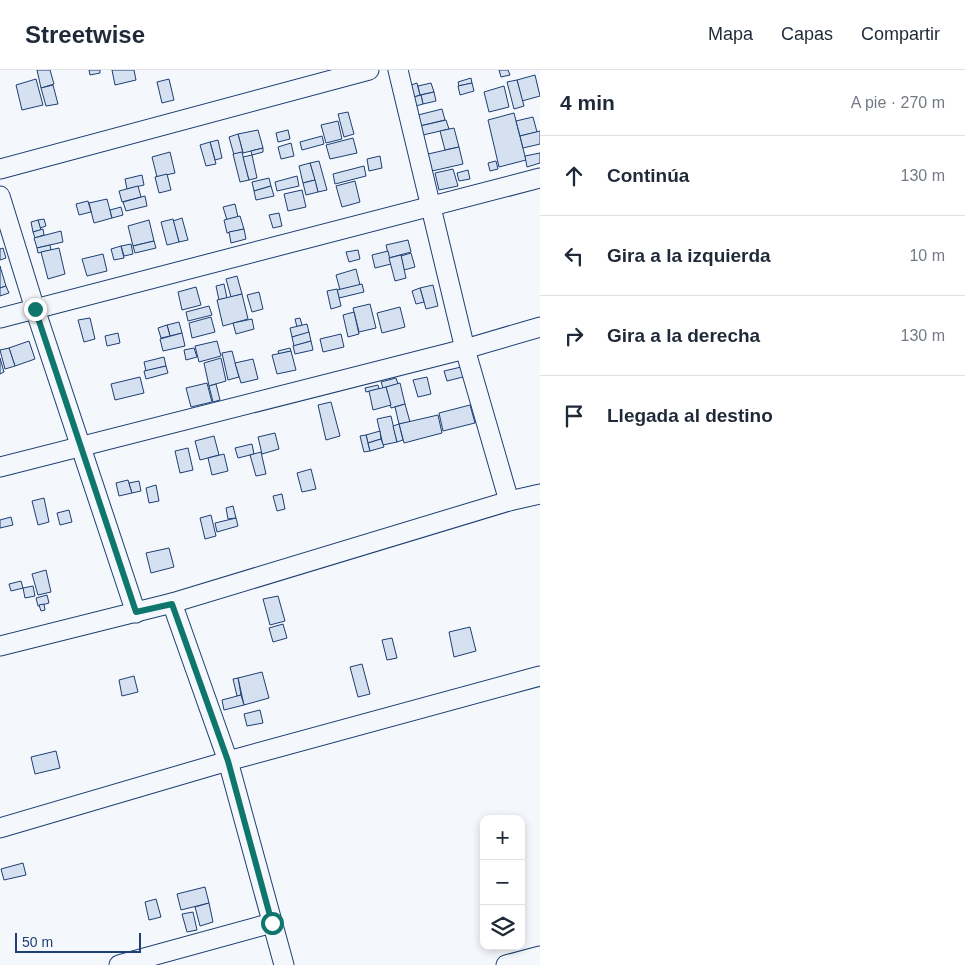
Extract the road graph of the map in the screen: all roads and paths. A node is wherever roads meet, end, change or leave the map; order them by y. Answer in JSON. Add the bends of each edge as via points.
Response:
{"nodes":[{"id":1,"x":369,"y":70,"type":"edge"},
{"id":2,"x":398,"y":70,"type":"edge"},
{"id":3,"x":0,"y":169,"type":"edge"},
{"id":4,"x":540,"y":178,"type":"edge"},
{"id":5,"x":0,"y":196,"type":"edge"},
{"id":6,"x":431,"y":208,"type":"junction"},
{"id":7,"x":35,"y":309,"type":"junction"},
{"id":8,"x":0,"y":318,"type":"edge"},
{"id":9,"x":540,"y":327,"type":"edge"},
{"id":10,"x":465,"y":349,"type":"junction"},
{"id":11,"x":81,"y":446,"type":"junction"},
{"id":12,"x":0,"y":467,"type":"edge"},
{"id":13,"x":540,"y":494,"type":"edge"},
{"id":14,"x":509,"y":501,"type":"junction"},
{"id":15,"x":172,"y":604,"type":"junction"},
{"id":16,"x":136,"y":612,"type":"junction"},
{"id":17,"x":0,"y":646,"type":"edge"},
{"id":18,"x":540,"y":676,"type":"edge"},
{"id":19,"x":228,"y":761,"type":"junction"},
{"id":20,"x":0,"y":828,"type":"edge"},
{"id":21,"x":272,"y":923,"type":"junction"},
{"id":22,"x":540,"y":956,"type":"edge"},
{"id":23,"x":119,"y":965,"type":"edge"},
{"id":24,"x":284,"y":965,"type":"edge"},
{"id":25,"x":506,"y":965,"type":"edge"}],
"edges":[{"from":1,"to":3,"type":"street"},
{"from":2,"to":6,"type":"street"},
{"from":4,"to":6,"type":"street"},
{"from":5,"to":7,"type":"street"},
{"from":6,"to":7,"type":"street"},
{"from":6,"to":10,"type":"street"},
{"from":7,"to":8,"type":"street"},
{"from":7,"to":11,"type":"street"},
{"from":9,"to":10,"type":"street"},
{"from":10,"to":11,"type":"street"},
{"from":10,"to":14,"type":"street"},
{"from":11,"to":12,"type":"street"},
{"from":11,"to":16,"type":"street"},
{"from":13,"to":14,"type":"street"},
{"from":14,"to":15,"type":"street"},
{"from":15,"to":16,"type":"street"},
{"from":15,"to":19,"type":"street"},
{"from":16,"to":17,"type":"street"},
{"from":18,"to":19,"type":"street"},
{"from":19,"to":20,"type":"street"},
{"from":19,"to":21,"type":"street"},
{"from":21,"to":23,"type":"street"},
{"from":21,"to":24,"type":"street"},
{"from":22,"to":25,"type":"street"}]}
